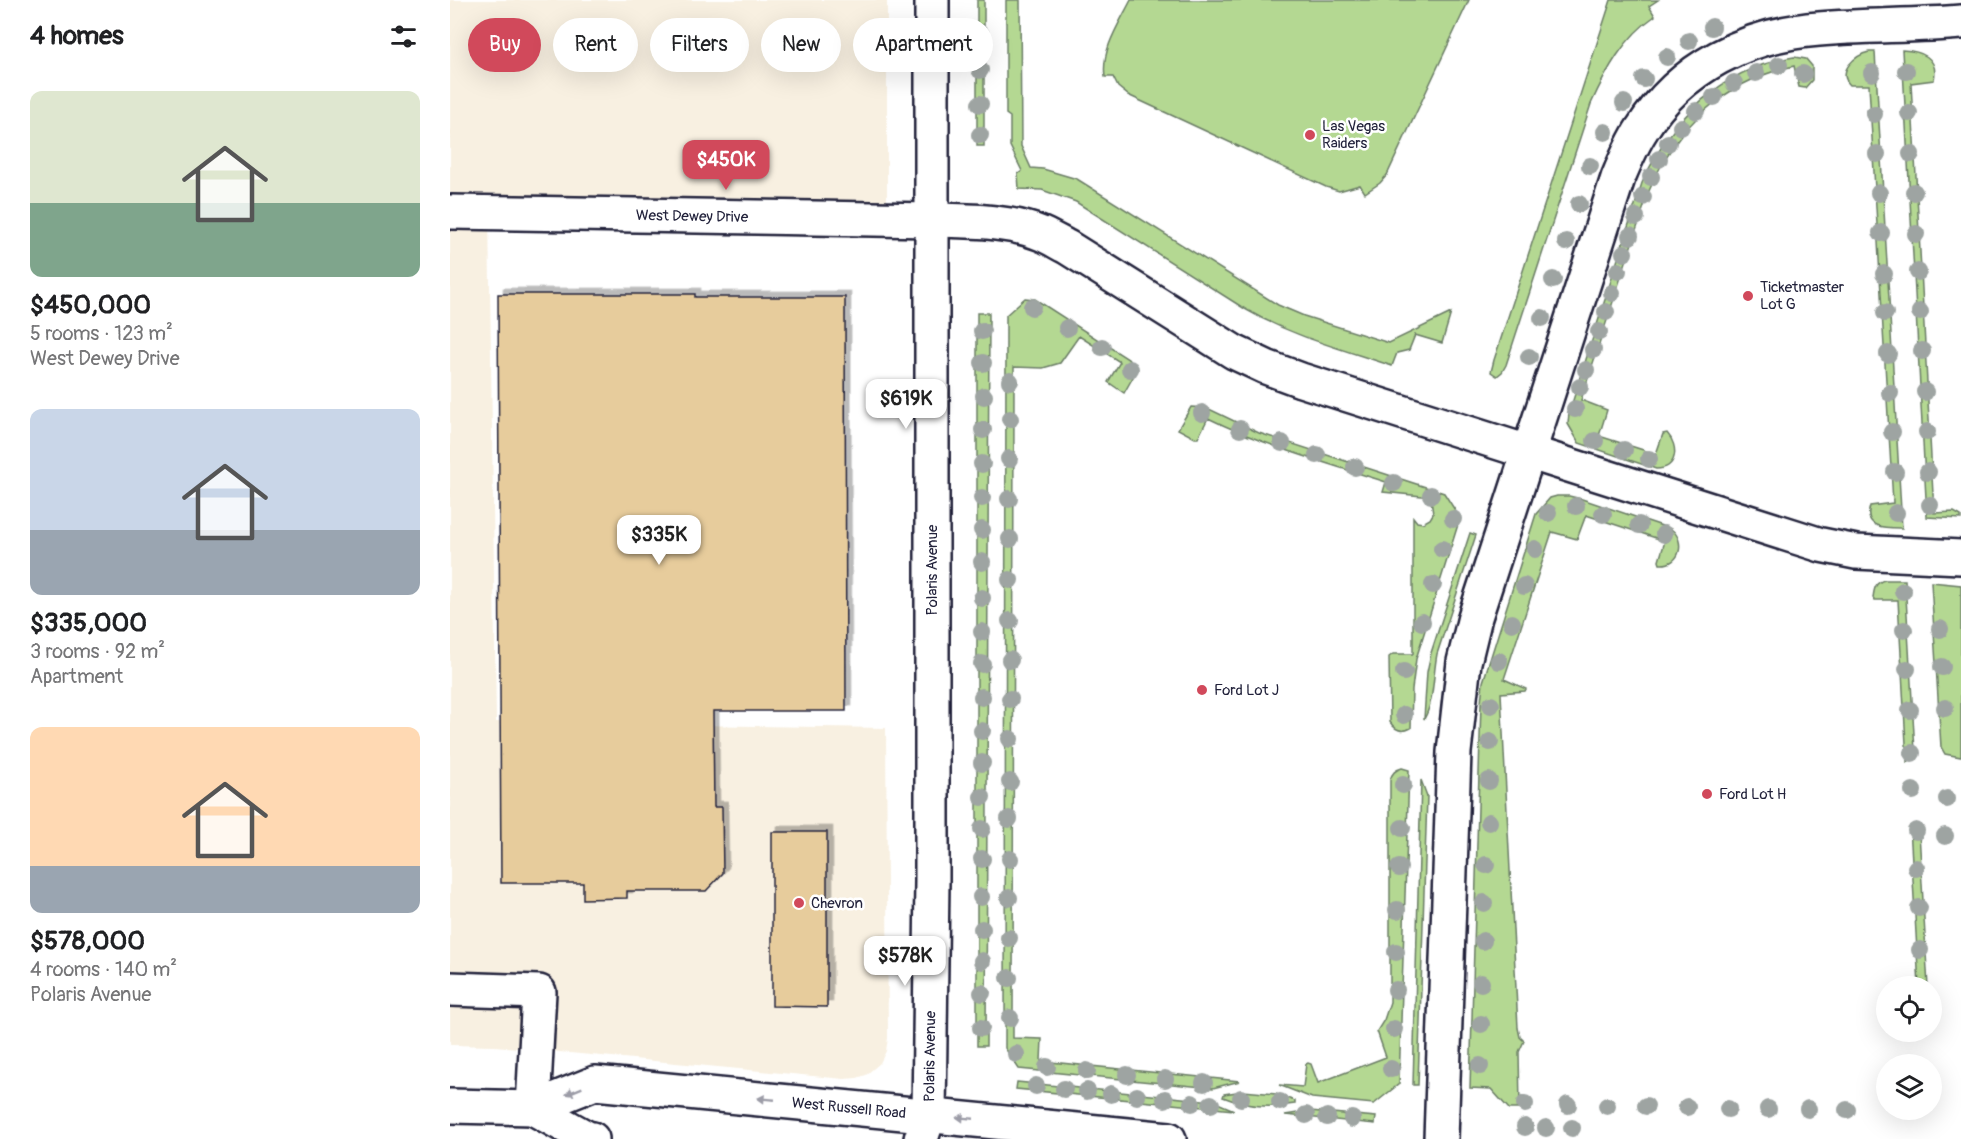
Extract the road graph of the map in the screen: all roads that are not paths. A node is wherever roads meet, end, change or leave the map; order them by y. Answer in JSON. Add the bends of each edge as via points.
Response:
{"nodes":[{"id":1,"x":932,"y":0,"type":"edge"},
{"id":2,"x":1961,"y":22,"type":"edge"},
{"id":3,"x":450,"y":212,"type":"edge"},
{"id":4,"x":932,"y":220,"type":"junction"},
{"id":5,"x":1528,"y":453,"type":"junction"},
{"id":6,"x":1961,"y":557,"type":"edge"},
{"id":7,"x":450,"y":989,"type":"edge"},
{"id":8,"x":450,"y":1106,"type":"edge"},
{"id":9,"x":533,"y":1108,"type":"junction"},
{"id":10,"x":925,"y":1127,"type":"edge"},
{"id":11,"x":592,"y":1139,"type":"edge"},
{"id":12,"x":1169,"y":1139,"type":"edge"},
{"id":13,"x":1442,"y":1139,"type":"edge"}],
"edges":[{"from":1,"to":4,"type":"street","name":"Polaris Avenue"},
{"from":2,"to":5,"type":"street","via":[[1818,29],[1760,39],[1706,64],[1683,81],[1642,128],[1618,178]]},
{"from":3,"to":4,"type":"street","name":"West Dewey Drive"},
{"from":4,"to":5,"type":"street","name":"West Dewey Drive","via":[[1011,225],[1041,234],[1095,263],[1234,352],[1266,367]]},
{"from":4,"to":10,"type":"street","name":"Polaris Avenue","via":[[933,881]]},
{"from":5,"to":6,"type":"street","name":"West Dewey Drive","via":[[1830,547],[1856,552]]},
{"from":5,"to":13,"type":"street","via":[[1475,617],[1457,709]]},
{"from":7,"to":9,"type":"street","via":[[539,993]]},
{"from":8,"to":9,"type":"street","name":"West Russell Road"},
{"from":10,"to":9,"type":"street","name":"West Russell Road","one_way":true,"via":[[595,1083]]},
{"from":9,"to":11,"type":"street","name":"West Russell Road"},
{"from":12,"to":10,"type":"street","name":"West Russell Road","one_way":true}]}
